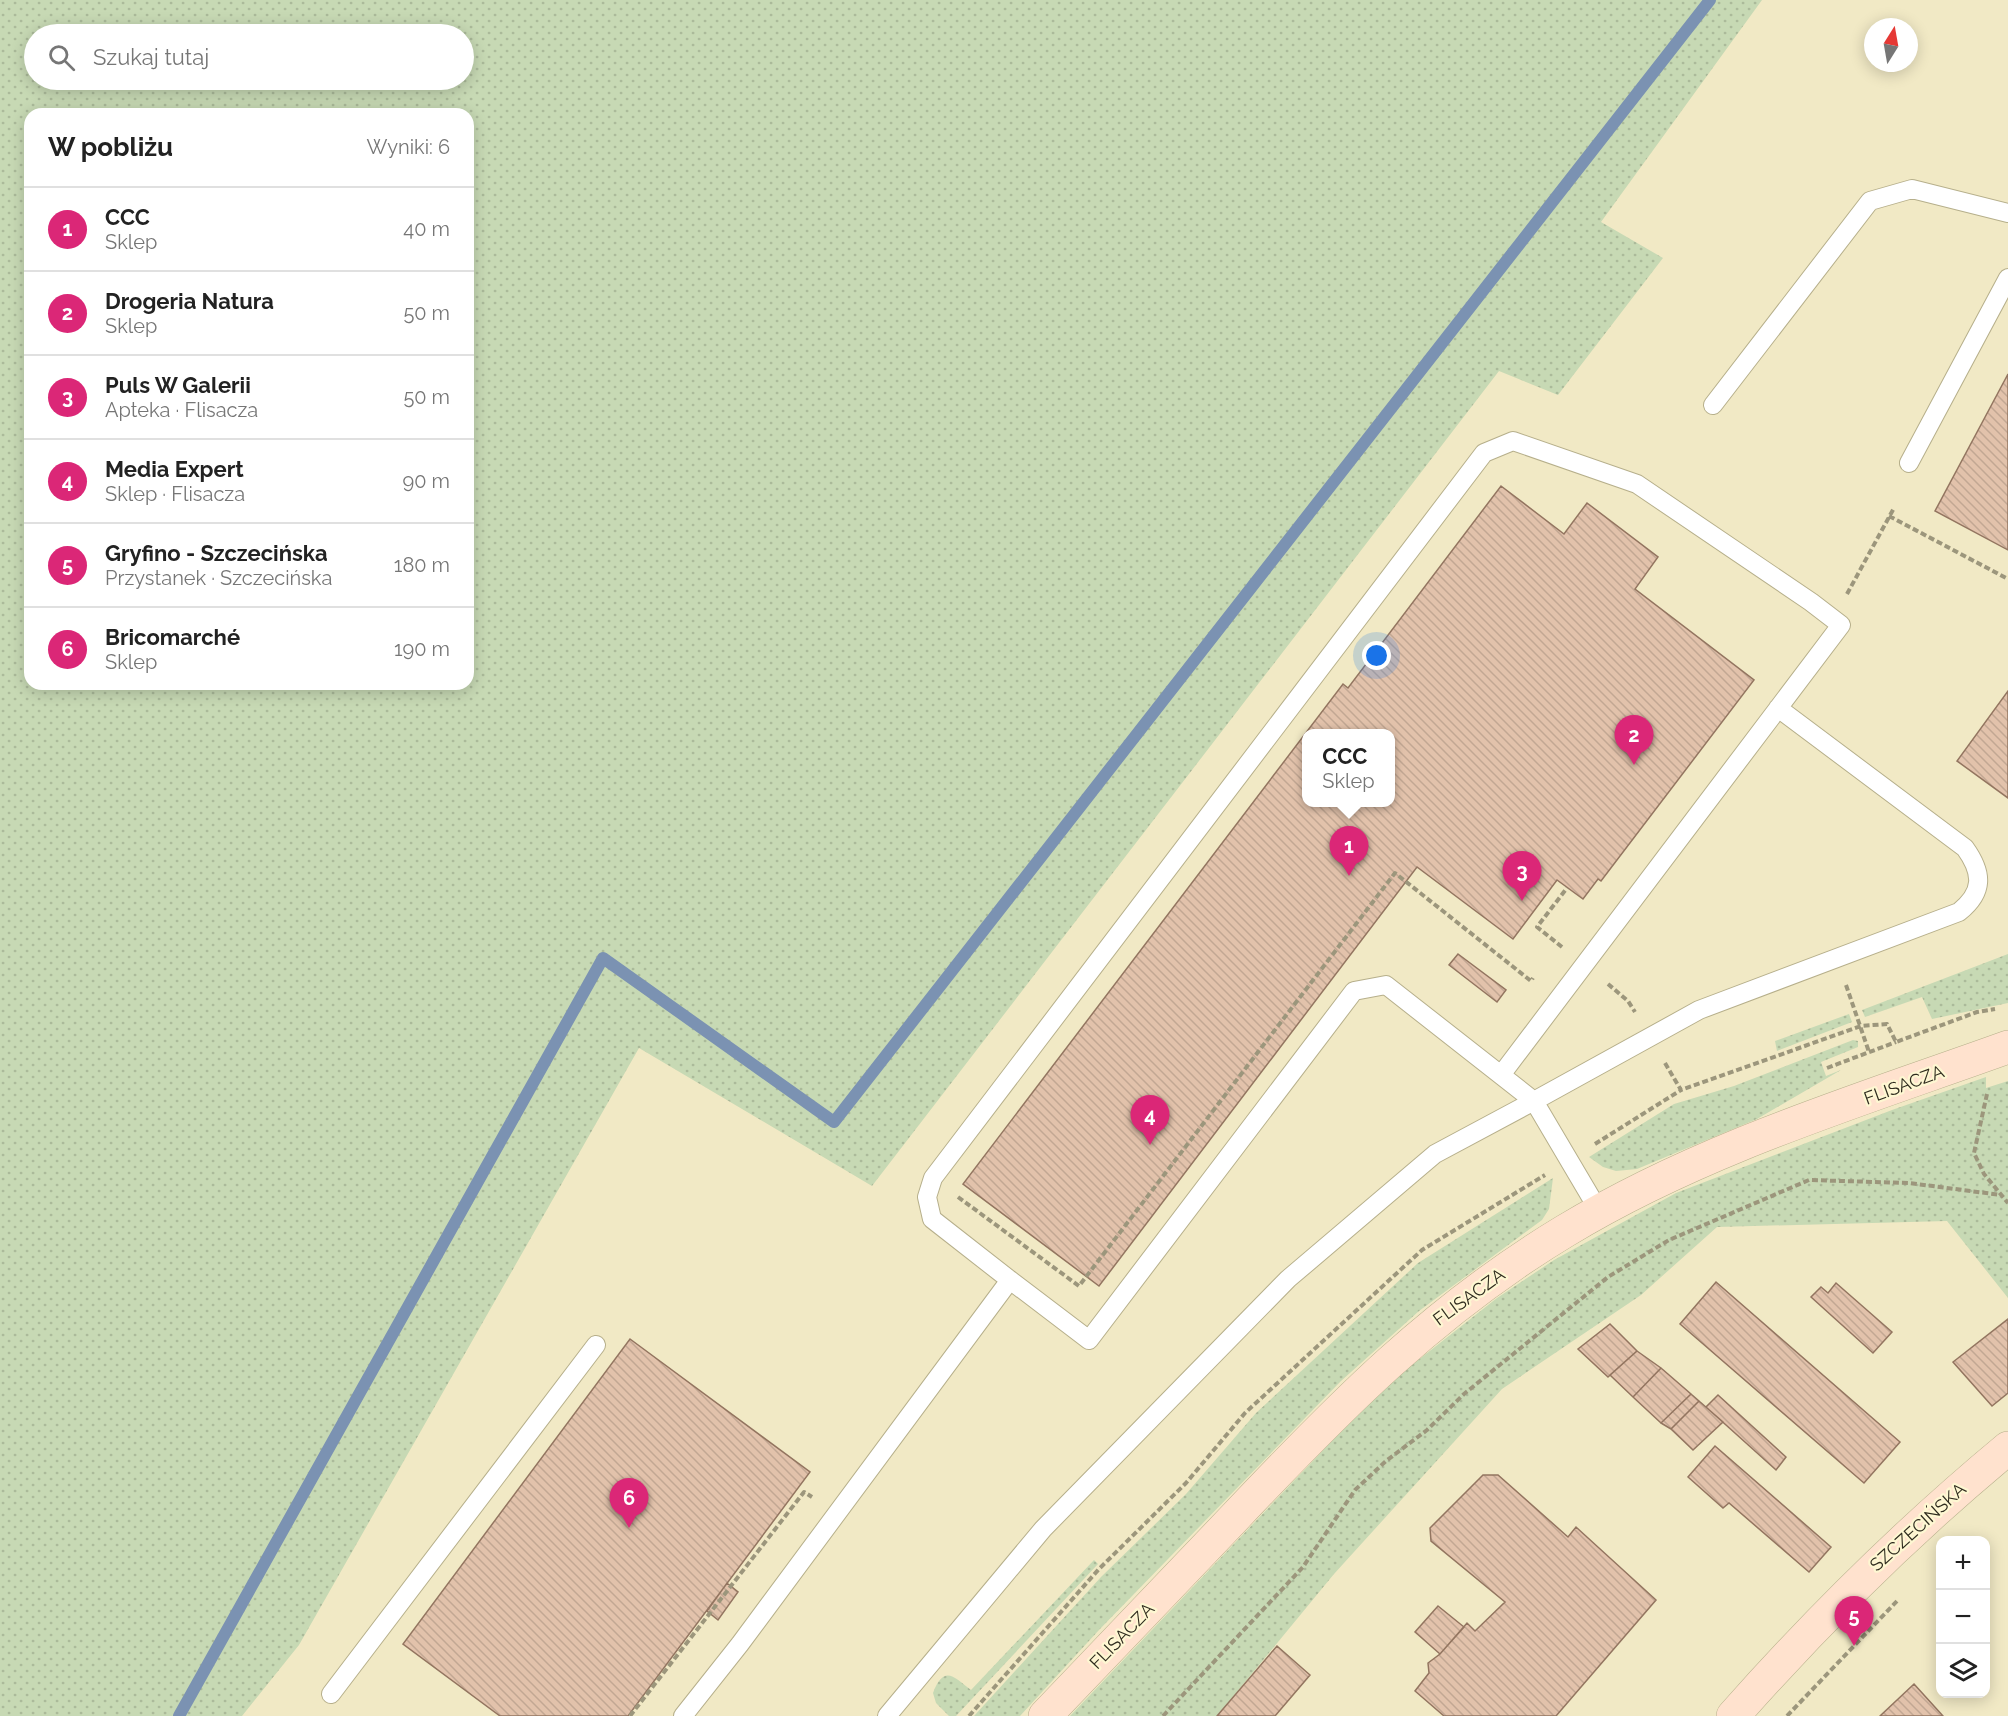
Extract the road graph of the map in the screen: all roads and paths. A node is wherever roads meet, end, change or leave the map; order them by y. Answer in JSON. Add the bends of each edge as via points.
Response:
{"nodes":[{"id":1,"x":2008,"y":213,"type":"edge"},
{"id":2,"x":2008,"y":279,"type":"edge"},
{"id":3,"x":1713,"y":405,"type":"dead end"},
{"id":4,"x":1909,"y":463,"type":"dead end"},
{"id":5,"x":1894,"y":508,"type":"dead end"},
{"id":6,"x":1889,"y":516,"type":"junction"},
{"id":7,"x":2008,"y":579,"type":"edge"},
{"id":8,"x":1818,"y":607,"type":"junction"},
{"id":9,"x":1778,"y":708,"type":"junction"},
{"id":10,"x":1855,"y":1012,"type":"dead end"},
{"id":11,"x":1896,"y":1042,"type":"dead end"},
{"id":12,"x":2008,"y":1047,"type":"edge"},
{"id":13,"x":1869,"y":1052,"type":"junction"},
{"id":14,"x":1826,"y":1068,"type":"dead end"},
{"id":15,"x":1501,"y":1075,"type":"junction"},
{"id":16,"x":1989,"y":1089,"type":"dead end"},
{"id":17,"x":1681,"y":1090,"type":"dead end"},
{"id":18,"x":1534,"y":1101,"type":"junction"},
{"id":19,"x":1569,"y":1160,"type":"junction"},
{"id":20,"x":2001,"y":1195,"type":"junction"},
{"id":21,"x":2008,"y":1203,"type":"edge"},
{"id":22,"x":1599,"y":1211,"type":"junction"},
{"id":23,"x":1010,"y":1280,"type":"junction"},
{"id":24,"x":596,"y":1345,"type":"dead end"},
{"id":25,"x":2008,"y":1448,"type":"edge"},
{"id":26,"x":836,"y":1514,"type":"junction"},
{"id":27,"x":331,"y":1694,"type":"dead end"},
{"id":28,"x":692,"y":1713,"type":"edge"},
{"id":29,"x":630,"y":1716,"type":"edge"},
{"id":30,"x":887,"y":1716,"type":"edge"},
{"id":31,"x":969,"y":1716,"type":"edge"},
{"id":32,"x":1045,"y":1716,"type":"edge"},
{"id":33,"x":1163,"y":1716,"type":"edge"},
{"id":34,"x":1733,"y":1716,"type":"edge"}],
"edges":[{"from":1,"to":3,"type":"lane","via":[[1912,189],[1870,201]]},
{"from":2,"to":4,"type":"lane"},
{"from":5,"to":6,"type":"path"},
{"from":6,"to":7,"type":"path"},
{"from":6,"to":8,"type":"path","via":[[1857,579],[1838,606],[1826,597]]},
{"from":8,"to":9,"type":"lane","via":[[1840,625]]},
{"from":8,"to":23,"type":"lane","via":[[1637,484],[1514,441],[1484,453],[933,1178],[927,1197],[932,1220]]},
{"from":9,"to":15,"type":"lane"},
{"from":9,"to":18,"type":"lane","via":[[1965,848],[1976,863],[1979,881],[1973,900],[1959,912],[1699,1010]]},
{"from":10,"to":13,"type":"path"},
{"from":11,"to":13,"type":"path"},
{"from":12,"to":22,"type":"street","name":"FLISACZA","via":[[1745,1144]]},
{"from":13,"to":14,"type":"path"},
{"from":15,"to":18,"type":"lane"},
{"from":15,"to":23,"type":"lane","via":[[1386,986],[1354,991],[1089,1340]]},
{"from":16,"to":20,"type":"path","via":[[1974,1153]]},
{"from":17,"to":19,"type":"path"},
{"from":18,"to":19,"type":"lane"},
{"from":18,"to":30,"type":"lane","via":[[1435,1154],[1288,1279],[1042,1529]]},
{"from":19,"to":22,"type":"lane"},
{"from":19,"to":31,"type":"path","via":[[1422,1250],[1245,1413],[1186,1483],[1099,1569]]},
{"from":20,"to":21,"type":"path"},
{"from":20,"to":33,"type":"path","via":[[1909,1183],[1809,1180],[1669,1240],[1608,1277],[1355,1490],[1303,1567]]},
{"from":22,"to":32,"type":"street","name":"FLISACZA","via":[[1456,1305],[1371,1377]]},
{"from":23,"to":26,"type":"lane"},
{"from":24,"to":27,"type":"lane"},
{"from":25,"to":34,"type":"street","name":"SZCZECIŃSKA","via":[[1868,1572]]},
{"from":26,"to":28,"type":"lane"},
{"from":26,"to":29,"type":"path","via":[[804,1492]]}]}
